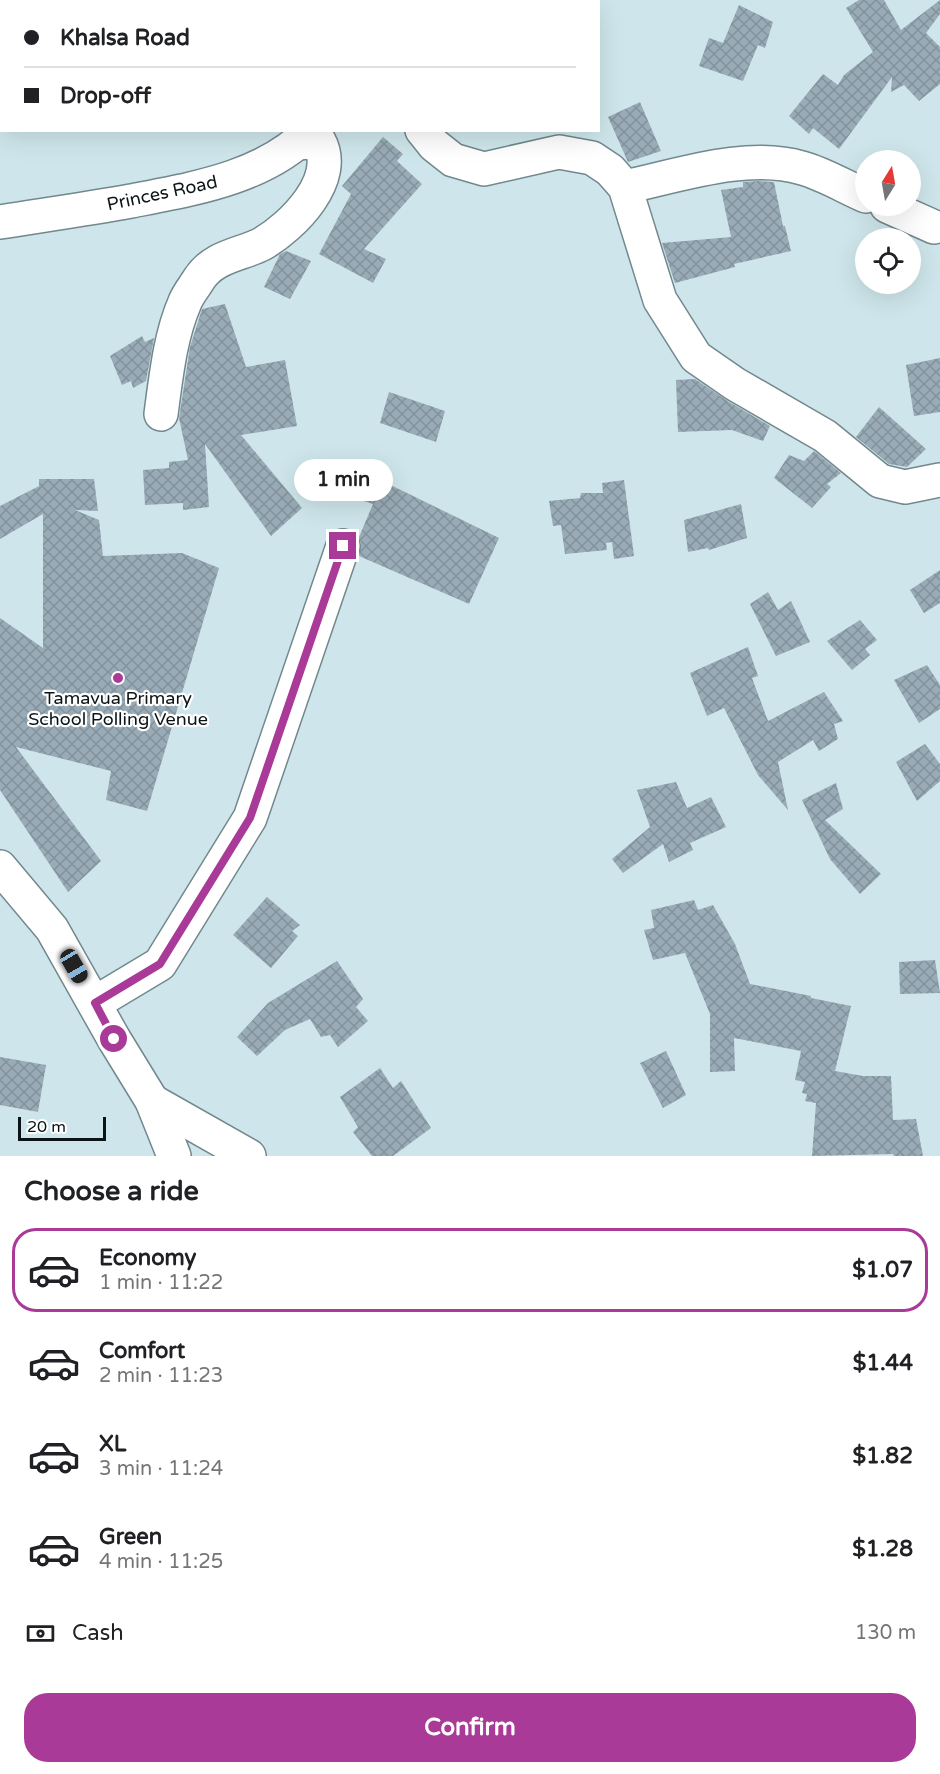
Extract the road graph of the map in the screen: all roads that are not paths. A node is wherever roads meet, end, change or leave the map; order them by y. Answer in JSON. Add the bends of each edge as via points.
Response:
{"nodes":[{"id":1,"x":424,"y":132,"type":"edge"},
{"id":2,"x":304,"y":137,"type":"edge"},
{"id":3,"x":625,"y":187,"type":"junction"},
{"id":4,"x":855,"y":191,"type":"edge"},
{"id":5,"x":909,"y":216,"type":"edge"},
{"id":6,"x":0,"y":222,"type":"edge"},
{"id":7,"x":934,"y":227,"type":"dead end"},
{"id":8,"x":161,"y":414,"type":"dead end"},
{"id":9,"x":940,"y":480,"type":"edge"},
{"id":10,"x":343,"y":546,"type":"dead end"},
{"id":11,"x":0,"y":867,"type":"edge"},
{"id":12,"x":95,"y":1003,"type":"junction"},
{"id":13,"x":153,"y":1101,"type":"junction"},
{"id":14,"x":174,"y":1156,"type":"edge"},
{"id":15,"x":249,"y":1156,"type":"edge"}],
"edges":[{"from":1,"to":3,"type":"street","via":[[453,160],[484,169],[558,152],[592,158]]},
{"from":2,"to":6,"type":"street","name":"Princes Road","via":[[272,160],[237,176],[81,210]]},
{"from":2,"to":8,"type":"street","via":[[319,141],[326,159],[322,178],[306,205],[282,229],[263,243],[220,259],[200,277],[177,323]]},
{"from":3,"to":4,"type":"street","via":[[744,162],[776,162],[804,168]]},
{"from":3,"to":9,"type":"street","via":[[660,300],[696,357],[825,436],[880,480],[905,487]]},
{"from":5,"to":7,"type":"street"},
{"from":10,"to":12,"type":"street","via":[[250,818],[160,964]]},
{"from":11,"to":12,"type":"street","via":[[52,929]]},
{"from":12,"to":13,"type":"street"},
{"from":13,"to":14,"type":"street"},
{"from":13,"to":15,"type":"street"}]}
